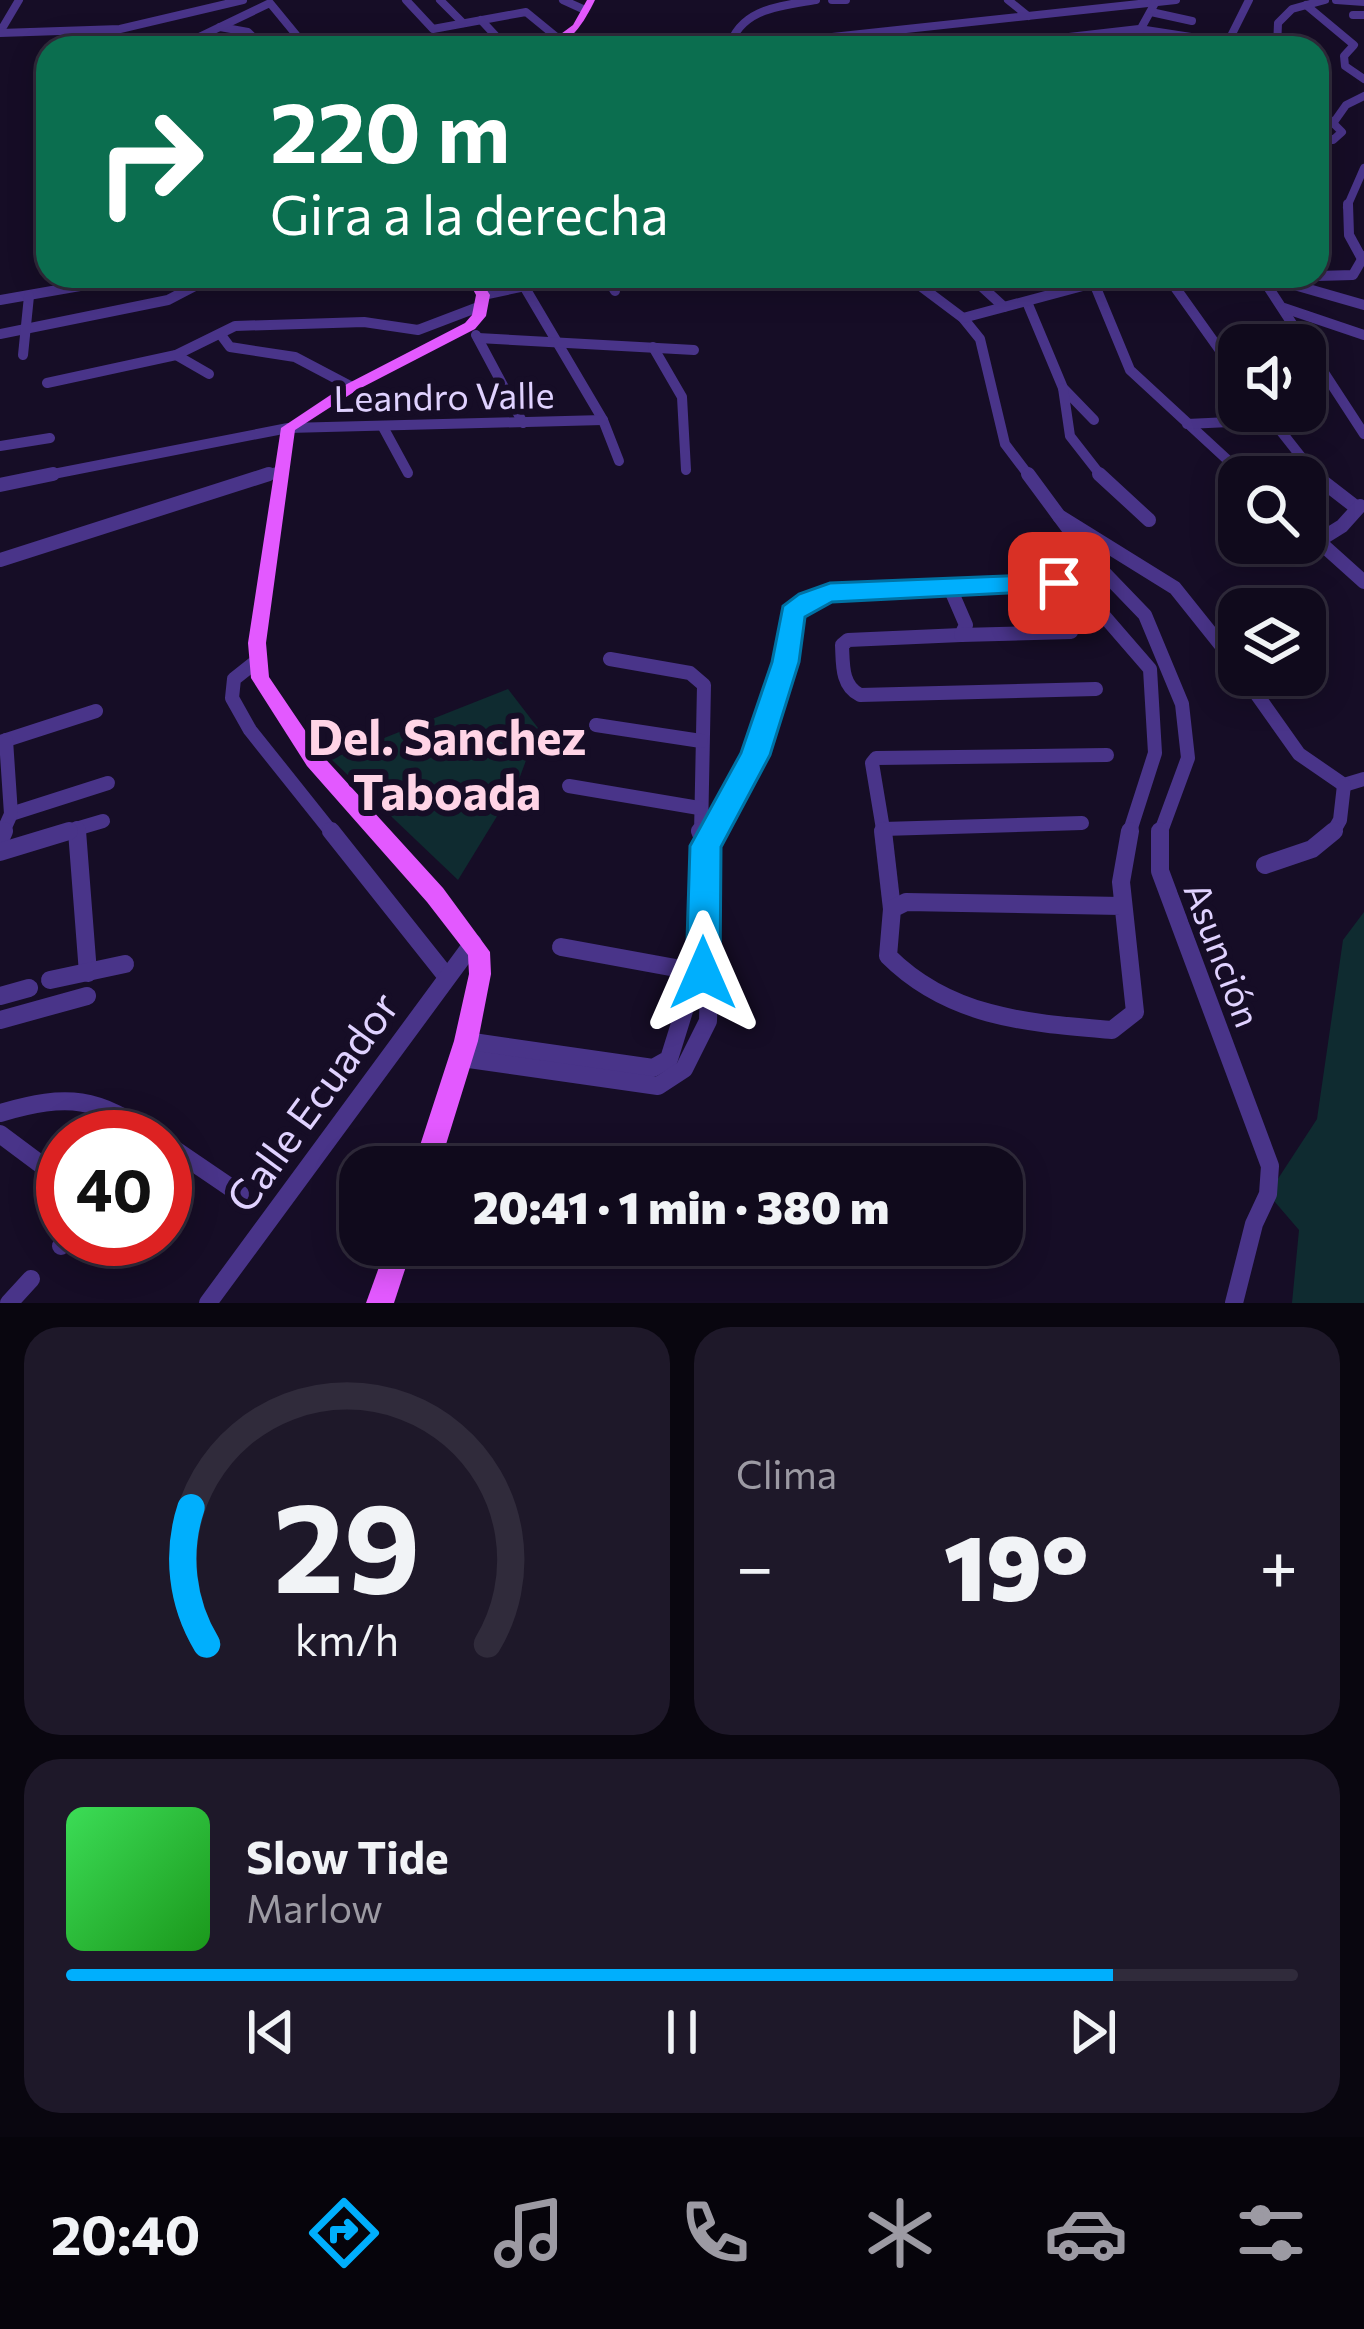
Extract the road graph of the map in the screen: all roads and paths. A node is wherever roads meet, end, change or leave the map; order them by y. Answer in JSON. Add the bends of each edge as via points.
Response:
{"nodes":[{"id":1,"x":19,"y":0,"type":"edge"},
{"id":2,"x":243,"y":0,"type":"edge"},
{"id":3,"x":254,"y":0,"type":"edge"},
{"id":4,"x":406,"y":0,"type":"edge"},
{"id":5,"x":440,"y":0,"type":"edge"},
{"id":6,"x":563,"y":0,"type":"edge"},
{"id":7,"x":816,"y":0,"type":"edge"},
{"id":8,"x":832,"y":0,"type":"edge"},
{"id":9,"x":846,"y":0,"type":"edge"},
{"id":10,"x":1008,"y":0,"type":"edge"},
{"id":11,"x":1057,"y":0,"type":"edge"},
{"id":12,"x":1176,"y":0,"type":"edge"},
{"id":13,"x":1249,"y":0,"type":"edge"},
{"id":14,"x":1325,"y":0,"type":"edge"},
{"id":15,"x":1336,"y":0,"type":"edge"},
{"id":16,"x":1364,"y":2,"type":"edge"},
{"id":17,"x":1128,"y":3,"type":"edge"},
{"id":18,"x":588,"y":5,"type":"edge"},
{"id":19,"x":1306,"y":5,"type":"junction"},
{"id":20,"x":1153,"y":7,"type":"edge"},
{"id":21,"x":1071,"y":11,"type":"junction"},
{"id":22,"x":245,"y":12,"type":"junction"},
{"id":23,"x":1353,"y":14,"type":"dead end"},
{"id":24,"x":1364,"y":15,"type":"edge"},
{"id":25,"x":1028,"y":16,"type":"junction"},
{"id":26,"x":481,"y":20,"type":"junction"},
{"id":27,"x":1192,"y":21,"type":"dead end"},
{"id":28,"x":463,"y":23,"type":"junction"},
{"id":29,"x":952,"y":24,"type":"junction"},
{"id":30,"x":220,"y":27,"type":"junction"},
{"id":31,"x":1139,"y":29,"type":"junction"},
{"id":32,"x":0,"y":33,"type":"edge"},
{"id":33,"x":201,"y":36,"type":"edge"},
{"id":34,"x":252,"y":36,"type":"edge"},
{"id":35,"x":297,"y":36,"type":"edge"},
{"id":36,"x":496,"y":36,"type":"edge"},
{"id":37,"x":554,"y":36,"type":"edge"},
{"id":38,"x":571,"y":36,"type":"edge"},
{"id":39,"x":730,"y":36,"type":"edge"},
{"id":40,"x":840,"y":36,"type":"edge"},
{"id":41,"x":964,"y":36,"type":"edge"},
{"id":42,"x":1079,"y":36,"type":"edge"},
{"id":43,"x":1138,"y":36,"type":"edge"},
{"id":44,"x":1184,"y":36,"type":"edge"},
{"id":45,"x":1232,"y":36,"type":"edge"},
{"id":46,"x":1277,"y":36,"type":"edge"},
{"id":47,"x":1364,"y":79,"type":"edge"},
{"id":48,"x":1364,"y":96,"type":"edge"},
{"id":49,"x":1329,"y":118,"type":"edge"},
{"id":50,"x":1334,"y":122,"type":"junction"},
{"id":51,"x":1329,"y":136,"type":"edge"},
{"id":52,"x":1364,"y":168,"type":"edge"},
{"id":53,"x":1359,"y":187,"type":"edge"},
{"id":54,"x":1363,"y":256,"type":"edge"},
{"id":55,"x":1329,"y":274,"type":"edge"},
{"id":56,"x":72,"y":288,"type":"edge"},
{"id":57,"x":191,"y":288,"type":"edge"},
{"id":58,"x":477,"y":288,"type":"edge"},
{"id":59,"x":507,"y":288,"type":"edge"},
{"id":60,"x":525,"y":288,"type":"edge"},
{"id":61,"x":614,"y":288,"type":"edge"},
{"id":62,"x":923,"y":288,"type":"edge"},
{"id":63,"x":983,"y":288,"type":"edge"},
{"id":64,"x":1076,"y":288,"type":"edge"},
{"id":65,"x":1096,"y":288,"type":"edge"},
{"id":66,"x":1176,"y":288,"type":"edge"},
{"id":67,"x":1270,"y":288,"type":"edge"},
{"id":68,"x":1304,"y":288,"type":"edge"},
{"id":69,"x":616,"y":291,"type":"dead end"},
{"id":70,"x":29,"y":296,"type":"junction"},
{"id":71,"x":0,"y":300,"type":"edge"},
{"id":72,"x":482,"y":300,"type":"junction"},
{"id":73,"x":1027,"y":302,"type":"junction"},
{"id":74,"x":1364,"y":305,"type":"edge"},
{"id":75,"x":1004,"y":307,"type":"junction"},
{"id":76,"x":1283,"y":308,"type":"junction"},
{"id":77,"x":963,"y":318,"type":"junction"},
{"id":78,"x":22,"y":327,"type":"junction"},
{"id":79,"x":474,"y":332,"type":"junction"},
{"id":80,"x":0,"y":334,"type":"edge"},
{"id":81,"x":221,"y":334,"type":"junction"},
{"id":82,"x":1364,"y":335,"type":"edge"},
{"id":83,"x":555,"y":340,"type":"junction"},
{"id":84,"x":653,"y":347,"type":"junction"},
{"id":85,"x":1218,"y":348,"type":"edge"},
{"id":86,"x":694,"y":350,"type":"dead end"},
{"id":87,"x":22,"y":355,"type":"dead end"},
{"id":88,"x":176,"y":355,"type":"junction"},
{"id":89,"x":209,"y":374,"type":"dead end"},
{"id":90,"x":47,"y":383,"type":"dead end"},
{"id":91,"x":352,"y":387,"type":"junction"},
{"id":92,"x":1063,"y":388,"type":"junction"},
{"id":93,"x":603,"y":420,"type":"junction"},
{"id":94,"x":1094,"y":420,"type":"dead end"},
{"id":95,"x":1218,"y":421,"type":"edge"},
{"id":96,"x":524,"y":423,"type":"junction"},
{"id":97,"x":1186,"y":424,"type":"junction"},
{"id":98,"x":383,"y":427,"type":"junction"},
{"id":99,"x":288,"y":428,"type":"junction"},
{"id":100,"x":1280,"y":432,"type":"edge"},
{"id":101,"x":1364,"y":434,"type":"edge"},
{"id":102,"x":50,"y":438,"type":"dead end"},
{"id":103,"x":0,"y":446,"type":"edge"},
{"id":104,"x":1222,"y":456,"type":"edge"},
{"id":105,"x":619,"y":460,"type":"dead end"},
{"id":106,"x":686,"y":470,"type":"dead end"},
{"id":107,"x":280,"y":471,"type":"junction"},
{"id":108,"x":408,"y":473,"type":"dead end"},
{"id":109,"x":0,"y":485,"type":"edge"},
{"id":110,"x":1361,"y":505,"type":"edge"},
{"id":111,"x":1059,"y":516,"type":"junction"},
{"id":112,"x":1149,"y":520,"type":"dead end"},
{"id":113,"x":1326,"y":536,"type":"edge"},
{"id":114,"x":1326,"y":548,"type":"edge"},
{"id":115,"x":0,"y":560,"type":"edge"},
{"id":116,"x":1364,"y":582,"type":"edge"},
{"id":117,"x":950,"y":588,"type":"junction"},
{"id":118,"x":1072,"y":632,"type":"dead end"},
{"id":119,"x":961,"y":635,"type":"junction"},
{"id":120,"x":1218,"y":643,"type":"edge"},
{"id":121,"x":258,"y":659,"type":"junction"},
{"id":122,"x":610,"y":659,"type":"dead end"},
{"id":123,"x":1096,"y":688,"type":"dead end"},
{"id":124,"x":1256,"y":696,"type":"edge"},
{"id":125,"x":97,"y":711,"type":"dead end"},
{"id":126,"x":596,"y":725,"type":"dead end"},
{"id":127,"x":701,"y":740,"type":"junction"},
{"id":128,"x":3,"y":741,"type":"edge"},
{"id":129,"x":1107,"y":754,"type":"dead end"},
{"id":130,"x":1364,"y":779,"type":"edge"},
{"id":131,"x":108,"y":783,"type":"dead end"},
{"id":132,"x":1344,"y":784,"type":"junction"},
{"id":133,"x":568,"y":787,"type":"dead end"},
{"id":134,"x":700,"y":799,"type":"junction"},
{"id":135,"x":10,"y":814,"type":"junction"},
{"id":136,"x":104,"y":821,"type":"dead end"},
{"id":137,"x":1082,"y":824,"type":"dead end"},
{"id":138,"x":77,"y":828,"type":"junction"},
{"id":139,"x":883,"y":829,"type":"junction"},
{"id":140,"x":0,"y":840,"type":"edge"},
{"id":141,"x":706,"y":846,"type":"junction"},
{"id":142,"x":0,"y":852,"type":"edge"},
{"id":143,"x":1265,"y":865,"type":"dead end"},
{"id":144,"x":1121,"y":906,"type":"junction"},
{"id":145,"x":892,"y":909,"type":"junction"},
{"id":146,"x":473,"y":943,"type":"junction"},
{"id":147,"x":561,"y":947,"type":"dead end"},
{"id":148,"x":125,"y":964,"type":"dead end"},
{"id":149,"x":88,"y":973,"type":"junction"},
{"id":150,"x":703,"y":973,"type":"junction"},
{"id":151,"x":447,"y":977,"type":"junction"},
{"id":152,"x":50,"y":980,"type":"dead end"},
{"id":153,"x":29,"y":988,"type":"dead end"},
{"id":154,"x":0,"y":996,"type":"edge"},
{"id":155,"x":87,"y":997,"type":"dead end"},
{"id":156,"x":0,"y":1020,"type":"edge"},
{"id":157,"x":464,"y":1049,"type":"junction"},
{"id":158,"x":117,"y":1110,"type":"edge"},
{"id":159,"x":0,"y":1113,"type":"edge"},
{"id":160,"x":0,"y":1134,"type":"edge"},
{"id":161,"x":433,"y":1146,"type":"edge"},
{"id":162,"x":36,"y":1160,"type":"edge"},
{"id":163,"x":192,"y":1162,"type":"edge"},
{"id":164,"x":240,"y":1195,"type":"dead end"},
{"id":165,"x":393,"y":1266,"type":"edge"},
{"id":166,"x":31,"y":1279,"type":"dead end"},
{"id":167,"x":9,"y":1303,"type":"edge"},
{"id":168,"x":208,"y":1303,"type":"edge"},
{"id":169,"x":380,"y":1303,"type":"edge"},
{"id":170,"x":1234,"y":1303,"type":"edge"}],
"edges":[{"from":1,"to":32,"type":"street"},
{"from":2,"to":32,"type":"street","via":[[120,29]]},
{"from":3,"to":22,"type":"street"},
{"from":4,"to":28,"type":"street","via":[[433,28]]},
{"from":5,"to":28,"type":"street"},
{"from":6,"to":18,"type":"street"},
{"from":7,"to":39,"type":"street","via":[[741,19]]},
{"from":8,"to":9,"type":"street"},
{"from":10,"to":25,"type":"street"},
{"from":11,"to":21,"type":"street"},
{"from":12,"to":20,"type":"street"},
{"from":13,"to":45,"type":"street"},
{"from":14,"to":19,"type":"street"},
{"from":15,"to":16,"type":"street"},
{"from":17,"to":20,"type":"street"},
{"from":17,"to":21,"type":"street"},
{"from":18,"to":38,"type":"main road"},
{"from":19,"to":46,"type":"street","via":[[1289,11]]},
{"from":19,"to":47,"type":"street","via":[[1354,45],[1345,66]]},
{"from":20,"to":27,"type":"street"},
{"from":20,"to":31,"type":"street"},
{"from":21,"to":25,"type":"street"},
{"from":22,"to":30,"type":"street"},
{"from":22,"to":35,"type":"street","via":[[272,4]]},
{"from":23,"to":24,"type":"street"},
{"from":25,"to":29,"type":"street"},
{"from":26,"to":28,"type":"street"},
{"from":26,"to":36,"type":"street"},
{"from":26,"to":37,"type":"street","via":[[526,12]]},
{"from":29,"to":40,"type":"street"},
{"from":29,"to":41,"type":"street"},
{"from":30,"to":33,"type":"street"},
{"from":30,"to":34,"type":"street"},
{"from":31,"to":42,"type":"street"},
{"from":31,"to":43,"type":"street"},
{"from":31,"to":44,"type":"street"},
{"from":48,"to":50,"type":"street"},
{"from":49,"to":50,"type":"street"},
{"from":50,"to":51,"type":"street","via":[[1341,135]]},
{"from":52,"to":53,"type":"street"},
{"from":53,"to":54,"type":"street","via":[[1344,225]]},
{"from":54,"to":55,"type":"street","via":[[1358,273]]},
{"from":56,"to":70,"type":"street"},
{"from":57,"to":78,"type":"street","via":[[168,300]]},
{"from":58,"to":72,"type":"main road"},
{"from":59,"to":72,"type":"street"},
{"from":60,"to":83,"type":"street"},
{"from":61,"to":69,"type":"street"},
{"from":62,"to":77,"type":"street"},
{"from":63,"to":75,"type":"street"},
{"from":64,"to":73,"type":"street"},
{"from":65,"to":97,"type":"street","via":[[1130,370]]},
{"from":66,"to":85,"type":"street"},
{"from":67,"to":76,"type":"street"},
{"from":68,"to":74,"type":"street"},
{"from":70,"to":71,"type":"street"},
{"from":70,"to":78,"type":"street"},
{"from":72,"to":79,"type":"main road"},
{"from":72,"to":81,"type":"street","via":[[418,329],[280,323]]},
{"from":73,"to":75,"type":"street"},
{"from":73,"to":92,"type":"street"},
{"from":75,"to":77,"type":"street"},
{"from":76,"to":82,"type":"street"},
{"from":76,"to":101,"type":"street"},
{"from":77,"to":111,"type":"street","name":"Asunción","via":[[980,339],[1005,444]]},
{"from":78,"to":80,"type":"street"},
{"from":78,"to":87,"type":"street"},
{"from":79,"to":83,"type":"street"},
{"from":79,"to":91,"type":"main road"},
{"from":79,"to":96,"type":"street"},
{"from":81,"to":88,"type":"street"},
{"from":81,"to":91,"type":"street","via":[[230,346],[317,362]]},
{"from":83,"to":84,"type":"street"},
{"from":83,"to":93,"type":"street"},
{"from":84,"to":86,"type":"street"},
{"from":84,"to":106,"type":"street","via":[[682,397]]},
{"from":88,"to":89,"type":"street"},
{"from":88,"to":90,"type":"street"},
{"from":91,"to":99,"type":"main road"},
{"from":92,"to":94,"type":"street"},
{"from":92,"to":112,"type":"street","via":[[1070,436]]},
{"from":93,"to":96,"type":"street","name":"Leandro Valle"},
{"from":93,"to":105,"type":"street"},
{"from":95,"to":97,"type":"street"},
{"from":96,"to":98,"type":"street","name":"Leandro Valle"},
{"from":97,"to":104,"type":"street"},
{"from":98,"to":99,"type":"street","name":"Leandro Valle"},
{"from":98,"to":108,"type":"street"},
{"from":99,"to":107,"type":"main road"},
{"from":99,"to":109,"type":"street","name":"Leandro Valle"},
{"from":100,"to":110,"type":"street","via":[[1312,474]]},
{"from":102,"to":103,"type":"street"},
{"from":107,"to":115,"type":"street"},
{"from":107,"to":121,"type":"main road"},
{"from":110,"to":113,"type":"street"},
{"from":111,"to":120,"type":"street","via":[[1174,589]]},
{"from":111,"to":170,"type":"street","name":"Asunción","via":[[1145,615],[1182,704],[1188,758],[1160,828],[1160,871],[1270,1166]]},
{"from":114,"to":116,"type":"street"},
{"from":117,"to":119,"type":"street","via":[[966,625]]},
{"from":117,"to":141,"type":"street","via":[[830,592],[793,613],[755,755]]},
{"from":117,"to":144,"type":"street","via":[[1059,583],[1098,609],[1150,669],[1155,753],[1124,849]]},
{"from":118,"to":119,"type":"street"},
{"from":119,"to":123,"type":"street","via":[[848,640],[843,672],[860,695]]},
{"from":121,"to":146,"type":"main road","via":[[260,678],[314,760]]},
{"from":121,"to":151,"type":"street","via":[[234,679],[232,698],[250,730]]},
{"from":122,"to":127,"type":"street","via":[[700,679]]},
{"from":124,"to":132,"type":"street","via":[[1320,774]]},
{"from":125,"to":128,"type":"street"},
{"from":126,"to":127,"type":"street"},
{"from":127,"to":134,"type":"street"},
{"from":128,"to":135,"type":"street"},
{"from":129,"to":139,"type":"street","via":[[876,758]]},
{"from":130,"to":132,"type":"street"},
{"from":131,"to":135,"type":"street"},
{"from":132,"to":143,"type":"street","via":[[1343,814],[1330,839]]},
{"from":133,"to":134,"type":"street"},
{"from":134,"to":141,"type":"street"},
{"from":135,"to":140,"type":"street"},
{"from":136,"to":138,"type":"street"},
{"from":137,"to":139,"type":"street"},
{"from":138,"to":142,"type":"street"},
{"from":138,"to":149,"type":"street"},
{"from":139,"to":145,"type":"street"},
{"from":141,"to":150,"type":"street"},
{"from":144,"to":145,"type":"street","via":[[906,902]]},
{"from":144,"to":145,"type":"street","via":[[1135,1012],[1112,1030],[995,1020],[907,980],[887,956]]},
{"from":146,"to":151,"type":"street","name":"Calle Ecuador"},
{"from":146,"to":157,"type":"main road","via":[[481,964]]},
{"from":147,"to":150,"type":"street"},
{"from":148,"to":149,"type":"street"},
{"from":149,"to":152,"type":"street"},
{"from":150,"to":157,"type":"street","via":[[656,1077]]},
{"from":151,"to":168,"type":"street","name":"Calle Ecuador"},
{"from":153,"to":154,"type":"street"},
{"from":155,"to":156,"type":"street"},
{"from":157,"to":161,"type":"main road"},
{"from":158,"to":159,"type":"street","via":[[57,1096]]},
{"from":160,"to":162,"type":"street"},
{"from":163,"to":164,"type":"street"},
{"from":165,"to":169,"type":"main road"},
{"from":166,"to":167,"type":"street"}]}
